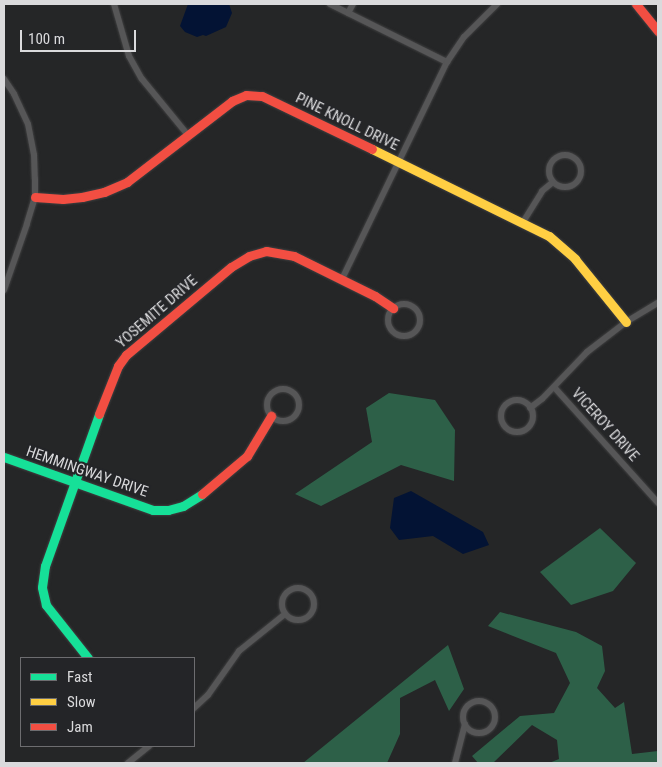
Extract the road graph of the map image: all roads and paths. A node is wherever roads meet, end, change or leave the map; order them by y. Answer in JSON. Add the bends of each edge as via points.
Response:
{"nodes":[{"id":1,"x":114,"y":4,"type":"edge"},
{"id":2,"x":330,"y":4,"type":"edge"},
{"id":3,"x":353,"y":4,"type":"edge"},
{"id":4,"x":496,"y":4,"type":"edge"},
{"id":5,"x":636,"y":4,"type":"edge"},
{"id":6,"x":348,"y":13,"type":"junction"},
{"id":7,"x":658,"y":30,"type":"edge"},
{"id":8,"x":448,"y":62,"type":"junction"},
{"id":9,"x":4,"y":79,"type":"edge"},
{"id":10,"x":187,"y":134,"type":"junction"},
{"id":11,"x":398,"y":162,"type":"junction"},
{"id":12,"x":552,"y":182,"type":"junction"},
{"id":13,"x":34,"y":197,"type":"junction"},
{"id":14,"x":523,"y":222,"type":"junction"},
{"id":15,"x":342,"y":279,"type":"junction"},
{"id":16,"x":4,"y":290,"type":"edge"},
{"id":17,"x":658,"y":303,"type":"edge"},
{"id":18,"x":393,"y":308,"type":"junction"},
{"id":19,"x":626,"y":322,"type":"junction"},
{"id":20,"x":554,"y":387,"type":"junction"},
{"id":21,"x":530,"y":408,"type":"junction"},
{"id":22,"x":271,"y":416,"type":"junction"},
{"id":23,"x":4,"y":457,"type":"edge"},
{"id":24,"x":76,"y":482,"type":"junction"},
{"id":25,"x":658,"y":503,"type":"edge"},
{"id":26,"x":286,"y":614,"type":"junction"},
{"id":27,"x":87,"y":657,"type":"edge"},
{"id":28,"x":195,"y":707,"type":"edge"},
{"id":29,"x":465,"y":724,"type":"junction"},
{"id":30,"x":148,"y":747,"type":"edge"},
{"id":31,"x":128,"y":763,"type":"edge"},
{"id":32,"x":455,"y":763,"type":"edge"}],
"edges":[{"from":1,"to":10,"type":"street","via":[[129,56],[142,79]]},
{"from":2,"to":6,"type":"street"},
{"from":3,"to":6,"type":"street"},
{"from":4,"to":8,"type":"street","via":[[464,37]]},
{"from":5,"to":7,"type":"street"},
{"from":6,"to":8,"type":"street"},
{"from":8,"to":11,"type":"street"},
{"from":9,"to":13,"type":"street","via":[[21,108],[32,140]]},
{"from":10,"to":11,"type":"street","name":"PINE KNOLL DRIVE","via":[[232,100],[246,95],[262,96]]},
{"from":10,"to":13,"type":"street","name":"PINE KNOLL DRIVE","via":[[128,182],[104,192],[63,199]]},
{"from":11,"to":14,"type":"street","name":"PINE KNOLL DRIVE"},
{"from":11,"to":15,"type":"street"},
{"from":12,"to":12,"type":"street","via":[[562,187],[573,185],[581,171],[577,160],[568,155],[554,159],[548,172]]},
{"from":12,"to":14,"type":"street","via":[[542,191]]},
{"from":13,"to":16,"type":"street"},
{"from":14,"to":19,"type":"street","name":"PINE KNOLL DRIVE","via":[[562,246]]},
{"from":15,"to":18,"type":"street","name":"YOSEMITE DRIVE"},
{"from":15,"to":24,"type":"street","name":"YOSEMITE DRIVE","via":[[294,256],[274,251],[249,256],[231,268],[137,344],[118,366]]},
{"from":17,"to":19,"type":"street"},
{"from":18,"to":18,"type":"street","name":"YOSEMITE DRIVE","via":[[388,319],[392,331],[403,336],[415,332],[420,320],[416,309],[405,303]]},
{"from":19,"to":20,"type":"street","via":[[587,352]]},
{"from":20,"to":21,"type":"street"},
{"from":20,"to":25,"type":"street","name":"VICEROY DRIVE"},
{"from":21,"to":21,"type":"street","via":[[518,400],[508,403],[502,410],[504,425],[512,432],[523,431],[531,424]]},
{"from":22,"to":22,"type":"street","name":"HEMMINGWAY DRIVE","via":[[280,422],[295,417],[300,404],[294,393],[279,389],[270,396],[266,406]]},
{"from":22,"to":24,"type":"street","name":"HEMMINGWAY DRIVE","via":[[247,456],[183,506],[153,510]]},
{"from":23,"to":24,"type":"street","name":"HEMMINGWAY DRIVE"},
{"from":24,"to":27,"type":"street","name":"YOSEMITE DRIVE","via":[[45,566],[42,587],[46,605]]},
{"from":26,"to":26,"type":"street","via":[[296,620],[308,617],[314,606],[310,594],[300,588],[288,592],[282,603]]},
{"from":26,"to":28,"type":"street","via":[[239,651],[208,695]]},
{"from":29,"to":29,"type":"street","via":[[474,732],[486,731],[494,722],[493,710],[484,702],[472,703],[464,712]]},
{"from":29,"to":32,"type":"street"},
{"from":30,"to":31,"type":"street"}]}
